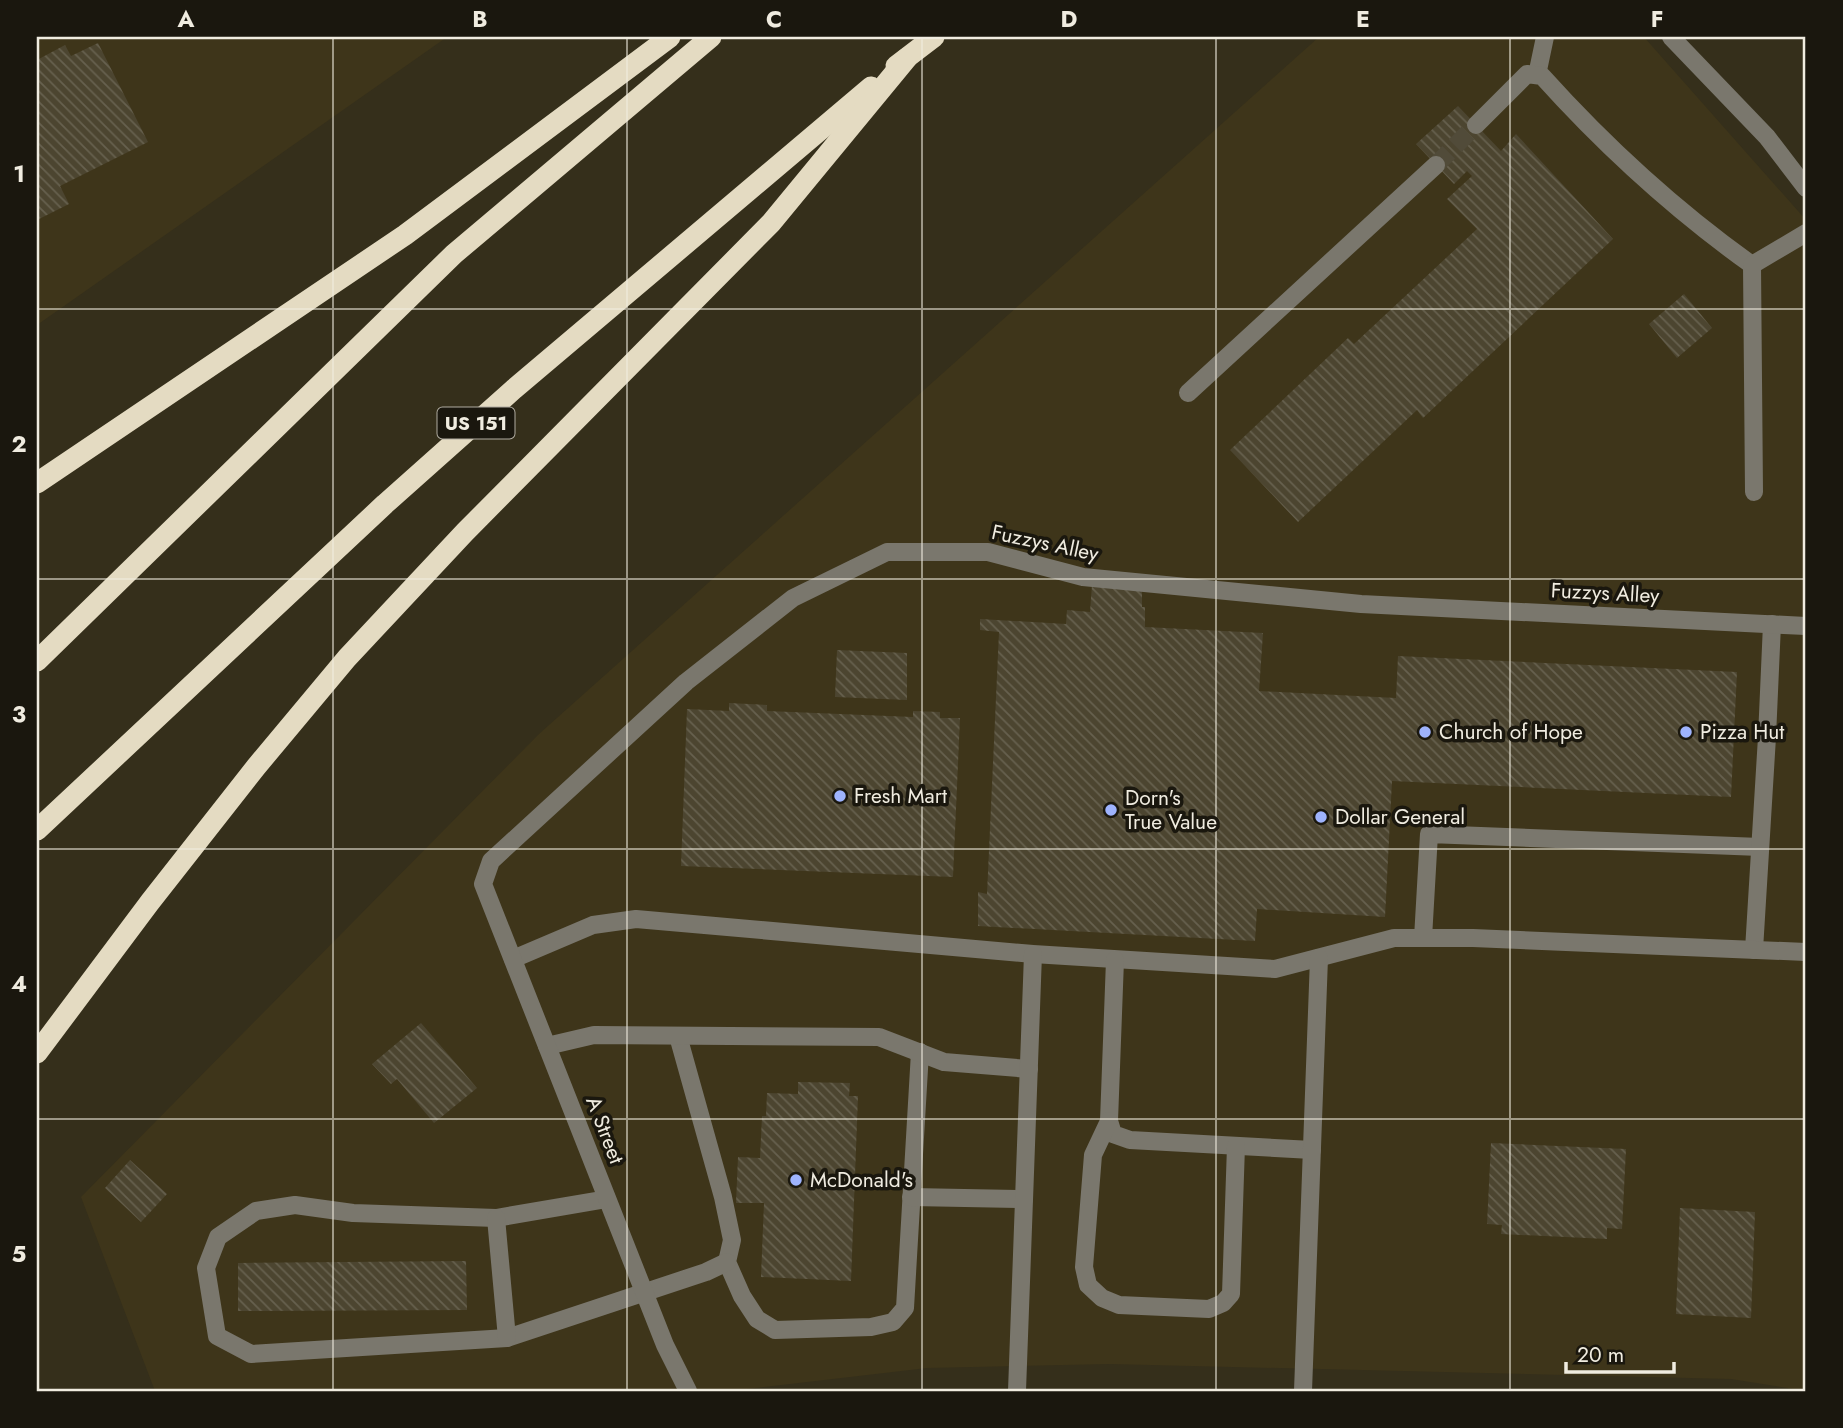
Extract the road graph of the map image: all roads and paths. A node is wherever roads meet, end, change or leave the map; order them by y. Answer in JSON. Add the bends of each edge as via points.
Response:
{"nodes":[{"id":1,"x":670,"y":37,"type":"edge"},
{"id":2,"x":711,"y":37,"type":"edge"},
{"id":3,"x":934,"y":37,"type":"edge"},
{"id":4,"x":1545,"y":37,"type":"edge"},
{"id":5,"x":1671,"y":37,"type":"edge"},
{"id":6,"x":907,"y":58,"type":"junction"},
{"id":7,"x":1537,"y":75,"type":"junction"},
{"id":8,"x":1476,"y":125,"type":"tunnel mouth"},
{"id":9,"x":1436,"y":165,"type":"tunnel mouth"},
{"id":10,"x":1806,"y":188,"type":"edge"},
{"id":11,"x":1806,"y":233,"type":"edge"},
{"id":12,"x":1752,"y":265,"type":"junction"},
{"id":13,"x":1188,"y":393,"type":"dead end"},
{"id":14,"x":37,"y":483,"type":"edge"},
{"id":15,"x":1754,"y":492,"type":"dead end"},
{"id":16,"x":1772,"y":624,"type":"junction"},
{"id":17,"x":1806,"y":626,"type":"edge"},
{"id":18,"x":37,"y":661,"type":"edge"},
{"id":19,"x":37,"y":830,"type":"edge"},
{"id":20,"x":1760,"y":847,"type":"junction"},
{"id":21,"x":483,"y":884,"type":"joint"},
{"id":22,"x":1423,"y":938,"type":"junction"},
{"id":23,"x":1754,"y":950,"type":"junction"},
{"id":24,"x":1806,"y":952,"type":"edge"},
{"id":25,"x":1033,"y":954,"type":"junction"},
{"id":26,"x":1319,"y":958,"type":"junction"},
{"id":27,"x":513,"y":959,"type":"junction"},
{"id":28,"x":1115,"y":960,"type":"junction"},
{"id":29,"x":678,"y":1035,"type":"junction"},
{"id":30,"x":547,"y":1046,"type":"junction"},
{"id":31,"x":920,"y":1052,"type":"junction"},
{"id":32,"x":37,"y":1053,"type":"edge"},
{"id":33,"x":1029,"y":1069,"type":"junction"},
{"id":34,"x":1110,"y":1121,"type":"junction"},
{"id":35,"x":1236,"y":1146,"type":"junction"},
{"id":36,"x":1312,"y":1150,"type":"junction"},
{"id":37,"x":911,"y":1197,"type":"junction"},
{"id":38,"x":607,"y":1199,"type":"junction"},
{"id":39,"x":1024,"y":1199,"type":"junction"},
{"id":40,"x":496,"y":1218,"type":"junction"},
{"id":41,"x":727,"y":1262,"type":"junction"},
{"id":42,"x":644,"y":1293,"type":"junction"},
{"id":43,"x":507,"y":1338,"type":"junction"},
{"id":44,"x":688,"y":1391,"type":"edge"},
{"id":45,"x":1017,"y":1391,"type":"edge"},
{"id":46,"x":1303,"y":1391,"type":"edge"}],
"edges":[{"from":1,"to":14,"type":"highway","via":[[405,235]]},
{"from":2,"to":18,"type":"highway","via":[[454,254]]},
{"from":3,"to":6,"type":"highway","number":"US 151"},
{"from":4,"to":7,"type":"street"},
{"from":5,"to":10,"type":"street","via":[[1767,137]]},
{"from":6,"to":19,"type":"highway","number":"US 151","via":[[514,389]]},
{"from":6,"to":32,"type":"highway","via":[[771,223],[492,503],[347,658],[256,767]]},
{"from":7,"to":8,"type":"street","via":[[1527,74]]},
{"from":7,"to":12,"type":"street","via":[[1699,227]]},
{"from":9,"to":13,"type":"street"},
{"from":11,"to":12,"type":"street"},
{"from":12,"to":15,"type":"street"},
{"from":16,"to":17,"type":"street","name":"Fuzzys Alley"},
{"from":16,"to":20,"type":"street"},
{"from":16,"to":21,"type":"street","name":"Fuzzys Alley","via":[[1362,604],[1083,577],[988,552],[887,552],[793,598],[686,682],[491,861]]},
{"from":20,"to":22,"type":"street","via":[[1429,834]]},
{"from":20,"to":23,"type":"street"},
{"from":21,"to":27,"type":"street","name":"A Street"},
{"from":22,"to":23,"type":"street"},
{"from":22,"to":26,"type":"street","via":[[1394,938]]},
{"from":23,"to":24,"type":"street"},
{"from":25,"to":27,"type":"street","via":[[636,919],[593,925]]},
{"from":25,"to":28,"type":"street"},
{"from":25,"to":33,"type":"street"},
{"from":26,"to":28,"type":"street","via":[[1275,969]]},
{"from":26,"to":36,"type":"street"},
{"from":27,"to":30,"type":"street","name":"A Street"},
{"from":28,"to":34,"type":"street"},
{"from":29,"to":30,"type":"street","via":[[594,1035]]},
{"from":29,"to":31,"type":"street","via":[[879,1037]]},
{"from":29,"to":41,"type":"street","via":[[730,1229]]},
{"from":30,"to":38,"type":"street","name":"A Street"},
{"from":31,"to":33,"type":"street","via":[[944,1062]]},
{"from":31,"to":37,"type":"street"},
{"from":33,"to":39,"type":"street"},
{"from":34,"to":35,"type":"street","via":[[1113,1134],[1130,1140]]},
{"from":34,"to":35,"type":"street","via":[[1093,1155],[1084,1266],[1088,1285],[1119,1305],[1209,1309],[1231,1294]]},
{"from":35,"to":36,"type":"street"},
{"from":36,"to":46,"type":"street"},
{"from":37,"to":39,"type":"street"},
{"from":37,"to":41,"type":"street","via":[[905,1308],[893,1322],[871,1327],[775,1330],[757,1319]]},
{"from":38,"to":40,"type":"street"},
{"from":38,"to":42,"type":"street","name":"A Street"},
{"from":39,"to":45,"type":"street"},
{"from":40,"to":43,"type":"street"},
{"from":40,"to":43,"type":"street","via":[[352,1213],[295,1205],[256,1211],[218,1237],[206,1268],[217,1336],[251,1354]]},
{"from":41,"to":42,"type":"street"},
{"from":42,"to":43,"type":"street"},
{"from":42,"to":44,"type":"street","name":"A Street"}]}
